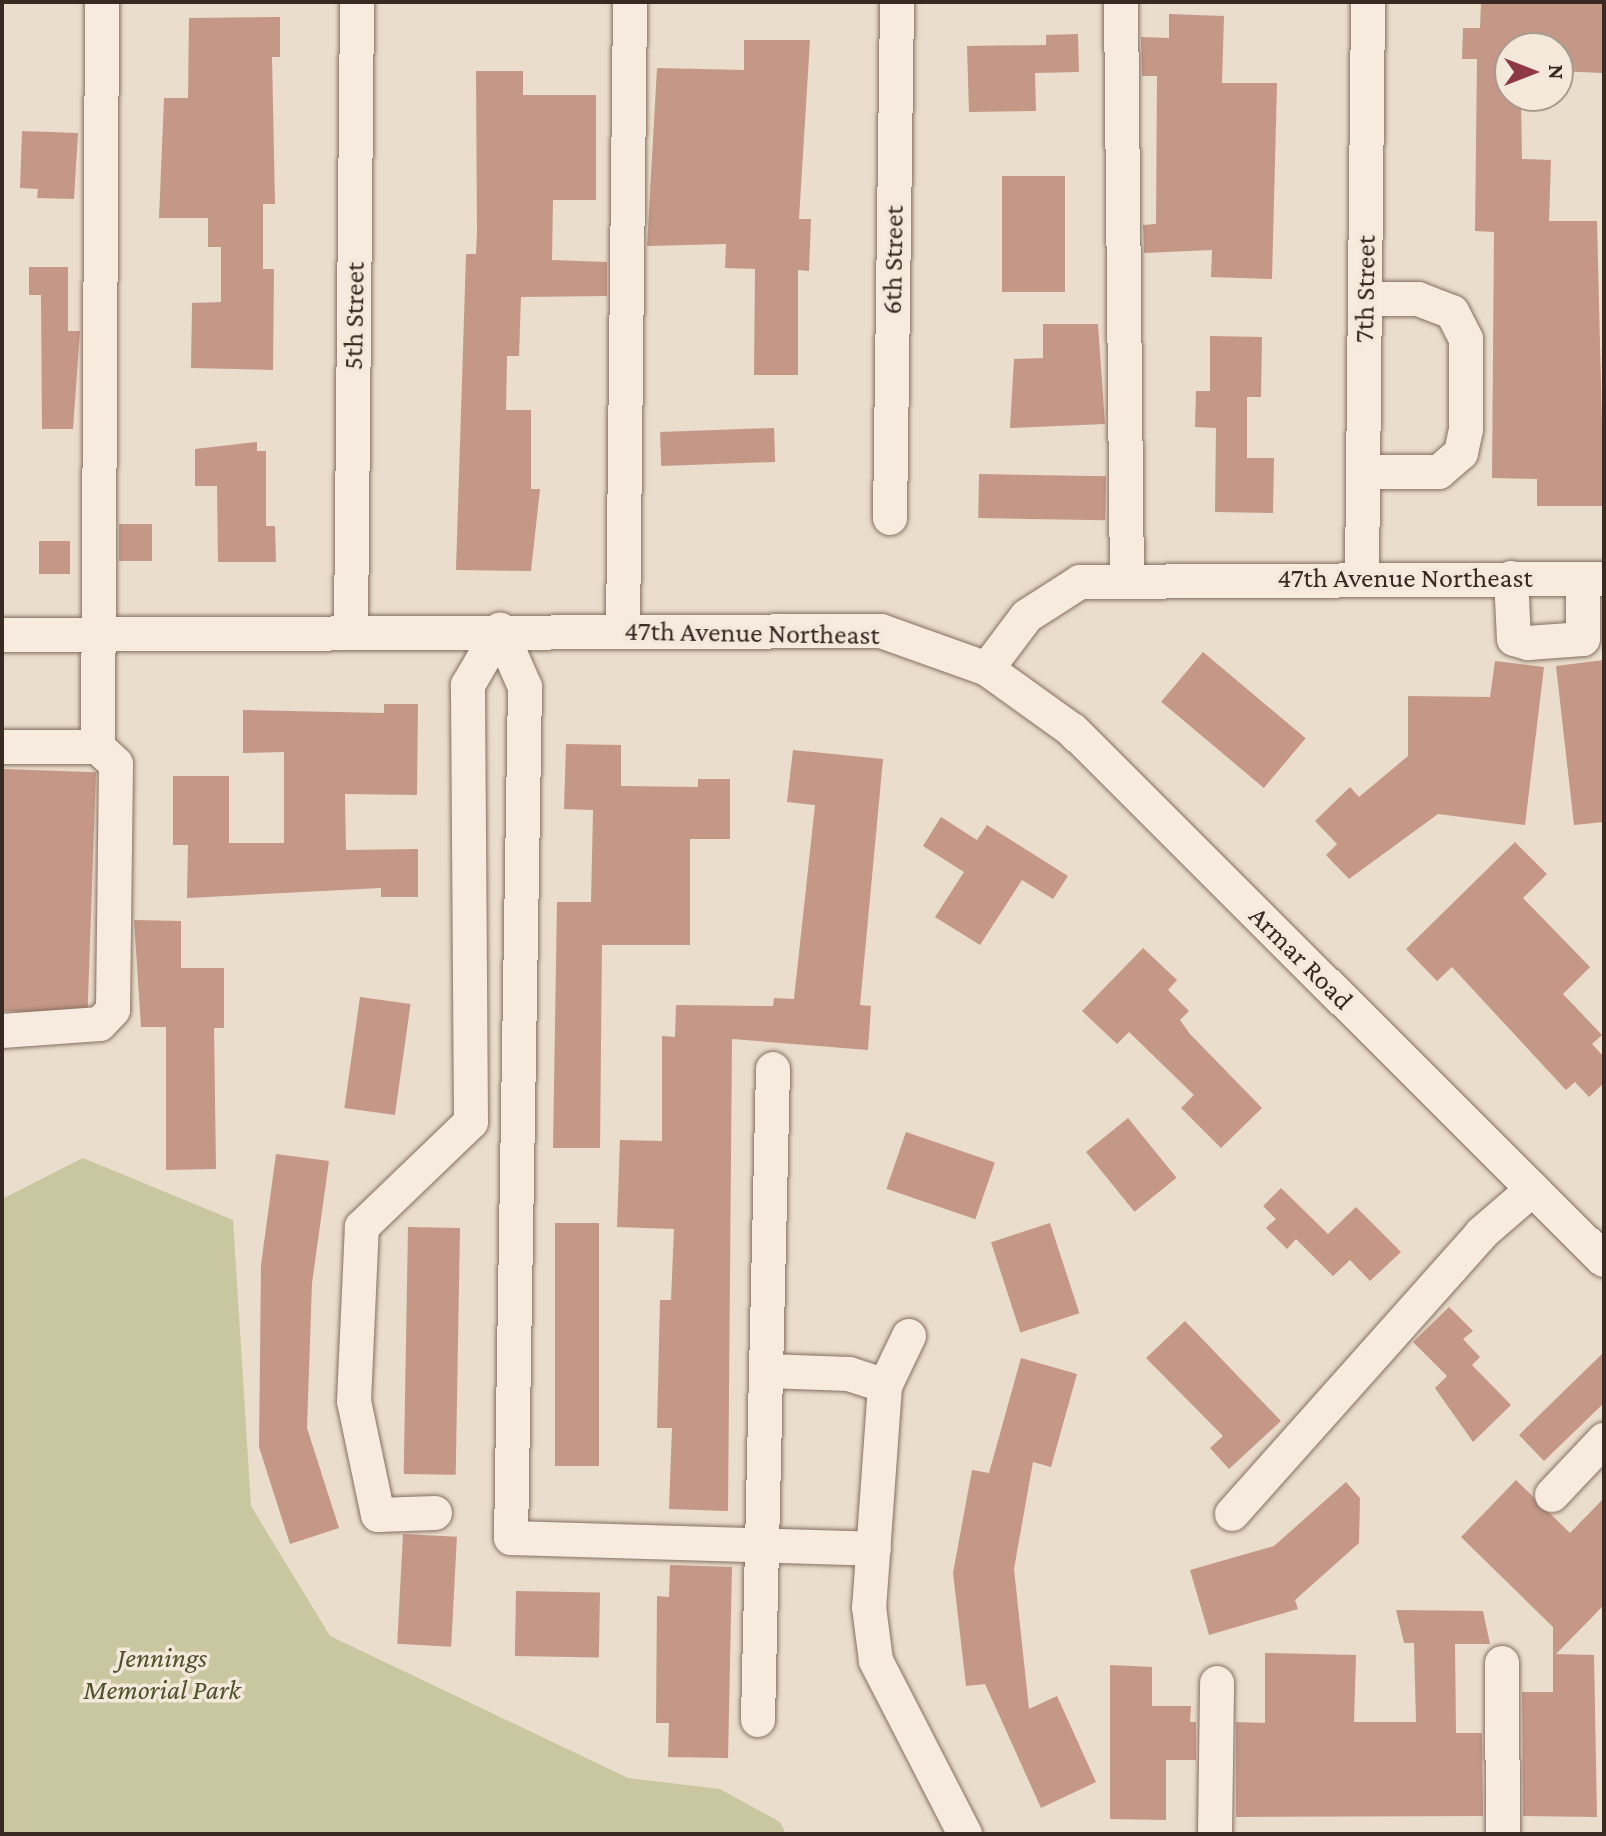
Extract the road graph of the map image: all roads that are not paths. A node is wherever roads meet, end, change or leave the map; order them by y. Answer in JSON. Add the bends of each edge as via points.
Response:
{"nodes":[{"id":1,"x":102,"y":2,"type":"edge"},
{"id":2,"x":357,"y":2,"type":"edge"},
{"id":3,"x":630,"y":2,"type":"edge"},
{"id":4,"x":897,"y":2,"type":"edge"},
{"id":5,"x":1121,"y":2,"type":"edge"},
{"id":6,"x":1368,"y":2,"type":"edge"},
{"id":7,"x":1365,"y":299,"type":"junction"},
{"id":8,"x":1363,"y":472,"type":"junction"},
{"id":9,"x":890,"y":518,"type":"dead end"},
{"id":10,"x":1362,"y":576,"type":"junction"},
{"id":11,"x":1511,"y":578,"type":"junction"},
{"id":12,"x":1594,"y":579,"type":"edge"},
{"id":13,"x":1127,"y":580,"type":"junction"},
{"id":14,"x":351,"y":629,"type":"junction"},
{"id":15,"x":500,"y":630,"type":"junction"},
{"id":16,"x":623,"y":630,"type":"junction"},
{"id":17,"x":97,"y":633,"type":"junction"},
{"id":18,"x":2,"y":635,"type":"edge"},
{"id":19,"x":987,"y":669,"type":"junction"},
{"id":20,"x":2,"y":747,"type":"edge"},
{"id":21,"x":98,"y":747,"type":"junction"},
{"id":22,"x":2,"y":1031,"type":"edge"},
{"id":23,"x":773,"y":1069,"type":"dead end"},
{"id":24,"x":1533,"y":1189,"type":"junction"},
{"id":25,"x":1604,"y":1260,"type":"edge"},
{"id":26,"x":909,"y":1336,"type":"dead end"},
{"id":27,"x":767,"y":1371,"type":"junction"},
{"id":28,"x":885,"y":1386,"type":"junction"},
{"id":29,"x":1604,"y":1440,"type":"edge"},
{"id":30,"x":1552,"y":1495,"type":"dead end"},
{"id":31,"x":435,"y":1513,"type":"dead end"},
{"id":32,"x":1232,"y":1514,"type":"dead end"},
{"id":33,"x":762,"y":1546,"type":"junction"},
{"id":34,"x":874,"y":1549,"type":"junction"},
{"id":35,"x":1502,"y":1663,"type":"dead end"},
{"id":36,"x":1217,"y":1683,"type":"dead end"},
{"id":37,"x":758,"y":1720,"type":"dead end"},
{"id":38,"x":965,"y":1834,"type":"edge"},
{"id":39,"x":1215,"y":1834,"type":"edge"},
{"id":40,"x":1503,"y":1834,"type":"edge"}],
"edges":[{"from":1,"to":17,"type":"street"},
{"from":2,"to":14,"type":"street","name":"5th Street"},
{"from":3,"to":16,"type":"street"},
{"from":4,"to":9,"type":"street","name":"6th Street"},
{"from":5,"to":13,"type":"street"},
{"from":6,"to":7,"type":"street","name":"7th Street"},
{"from":7,"to":8,"type":"street","name":"7th Street"},
{"from":7,"to":8,"type":"street","via":[[1418,299],[1452,312],[1466,339],[1466,429],[1461,453],[1439,472]]},
{"from":8,"to":10,"type":"street","name":"7th Street"},
{"from":10,"to":11,"type":"street","name":"47th Avenue Northeast"},
{"from":10,"to":13,"type":"street","name":"47th Avenue Northeast"},
{"from":11,"to":12,"type":"street","name":"47th Avenue Northeast"},
{"from":11,"to":12,"type":"street","via":[[1514,639],[1528,643],[1583,639]]},
{"from":13,"to":19,"type":"street","name":"47th Avenue Northeast","via":[[1080,582],[1027,616]]},
{"from":14,"to":15,"type":"street","name":"47th Avenue Northeast"},
{"from":14,"to":17,"type":"street","name":"47th Avenue Northeast"},
{"from":15,"to":16,"type":"street","name":"47th Avenue Northeast"},
{"from":15,"to":31,"type":"street","via":[[468,685],[471,1122],[362,1227],[354,1401],[378,1515]]},
{"from":15,"to":33,"type":"street","via":[[525,687],[511,1538]]},
{"from":16,"to":19,"type":"street","name":"47th Avenue Northeast","via":[[881,631]]},
{"from":17,"to":18,"type":"street","name":"47th Avenue Northeast"},
{"from":17,"to":21,"type":"street"},
{"from":19,"to":24,"type":"street","name":"Armar Road","via":[[1072,730]]},
{"from":20,"to":21,"type":"street"},
{"from":21,"to":22,"type":"street","via":[[116,764],[113,1010],[100,1024]]},
{"from":23,"to":27,"type":"street"},
{"from":24,"to":25,"type":"street","name":"Armar Road"},
{"from":24,"to":32,"type":"street","via":[[1482,1233]]},
{"from":26,"to":28,"type":"street"},
{"from":27,"to":28,"type":"street","via":[[849,1374]]},
{"from":27,"to":33,"type":"street"},
{"from":28,"to":34,"type":"street"},
{"from":29,"to":30,"type":"street"},
{"from":33,"to":34,"type":"street"},
{"from":33,"to":37,"type":"street"},
{"from":34,"to":38,"type":"street","via":[[876,1661]]},
{"from":35,"to":40,"type":"street"},
{"from":36,"to":39,"type":"street"}]}
